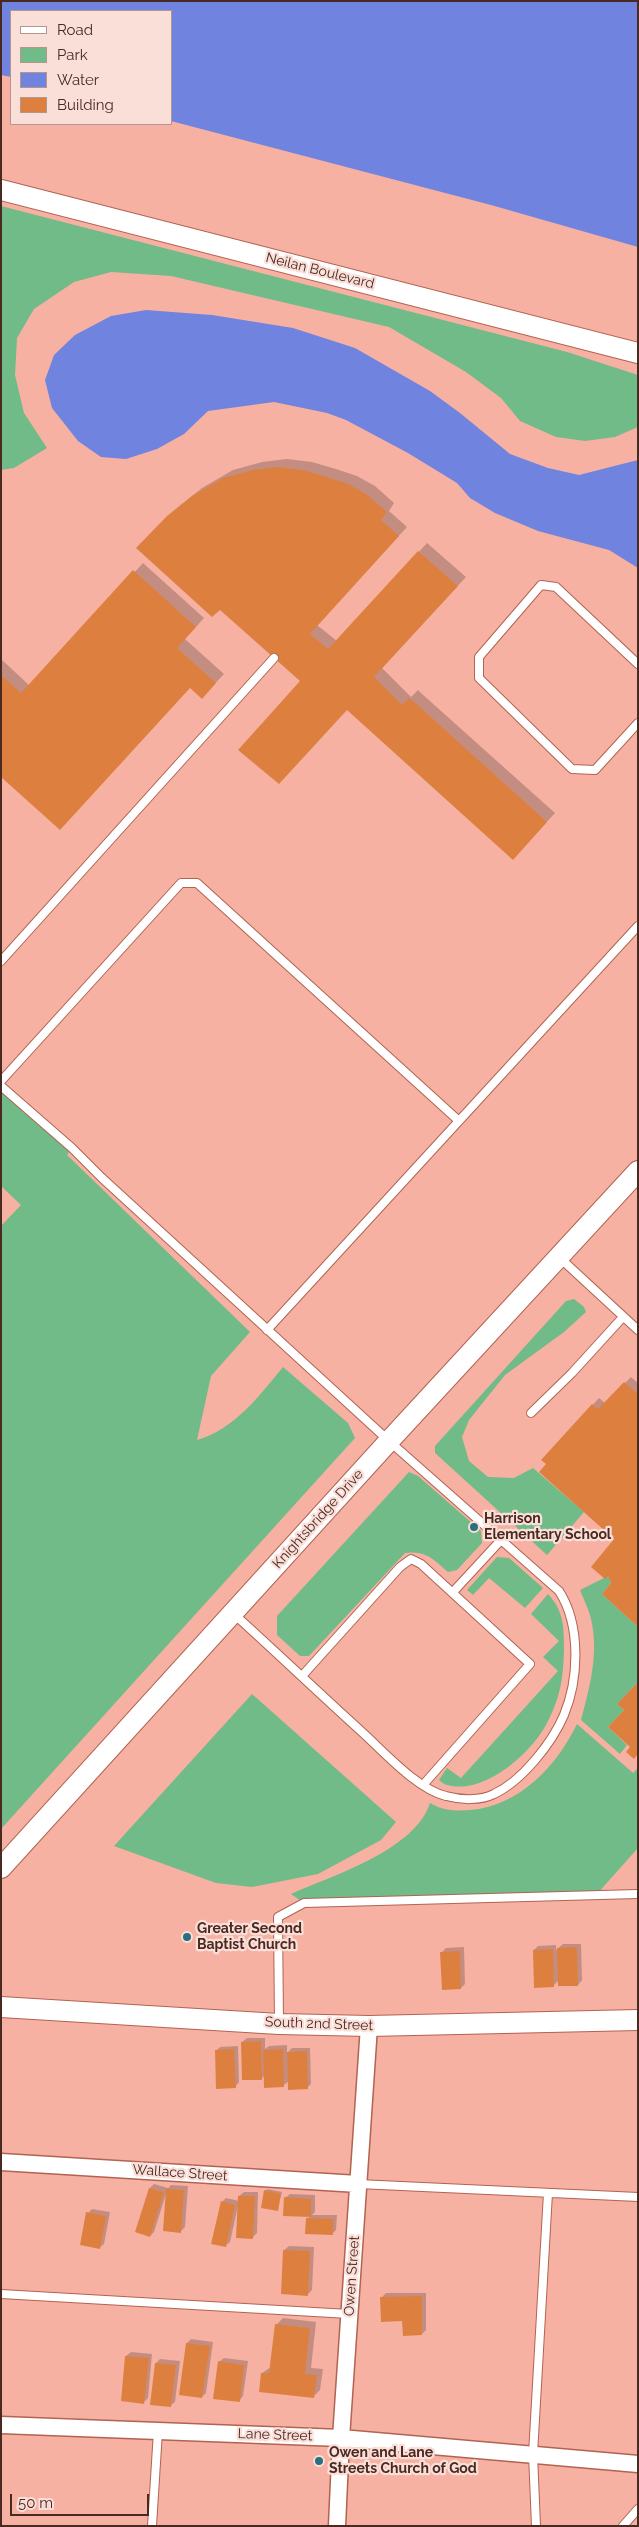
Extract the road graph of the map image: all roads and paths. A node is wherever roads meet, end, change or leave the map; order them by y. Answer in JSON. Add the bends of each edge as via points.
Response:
{"nodes":[{"id":1,"x":1,"y":190,"type":"edge"},
{"id":2,"x":638,"y":352,"type":"edge"},
{"id":3,"x":274,"y":658,"type":"dead end"},
{"id":4,"x":638,"y":664,"type":"edge"},
{"id":5,"x":638,"y":723,"type":"edge"},
{"id":6,"x":638,"y":926,"type":"edge"},
{"id":7,"x":1,"y":961,"type":"edge"},
{"id":8,"x":1,"y":1081,"type":"edge"},
{"id":9,"x":1,"y":1086,"type":"edge"},
{"id":10,"x":459,"y":1121,"type":"junction"},
{"id":11,"x":638,"y":1172,"type":"edge"},
{"id":12,"x":558,"y":1257,"type":"junction"},
{"id":13,"x":623,"y":1317,"type":"junction"},
{"id":14,"x":267,"y":1330,"type":"junction"},
{"id":15,"x":638,"y":1330,"type":"edge"},
{"id":16,"x":531,"y":1413,"type":"dead end"},
{"id":17,"x":389,"y":1441,"type":"junction"},
{"id":18,"x":501,"y":1540,"type":"junction"},
{"id":19,"x":453,"y":1592,"type":"junction"},
{"id":20,"x":232,"y":1613,"type":"junction"},
{"id":21,"x":302,"y":1676,"type":"junction"},
{"id":22,"x":423,"y":1785,"type":"junction"},
{"id":23,"x":1,"y":1868,"type":"edge"},
{"id":24,"x":638,"y":1894,"type":"edge"},
{"id":25,"x":1,"y":2007,"type":"edge"},
{"id":26,"x":638,"y":2020,"type":"edge"},
{"id":27,"x":279,"y":2024,"type":"junction"},
{"id":28,"x":370,"y":2026,"type":"junction"},
{"id":29,"x":1,"y":2162,"type":"edge"},
{"id":30,"x":358,"y":2184,"type":"junction"},
{"id":31,"x":548,"y":2193,"type":"junction"},
{"id":32,"x":638,"y":2197,"type":"edge"},
{"id":33,"x":1,"y":2294,"type":"edge"},
{"id":34,"x":349,"y":2314,"type":"junction"},
{"id":35,"x":1,"y":2425,"type":"edge"},
{"id":36,"x":158,"y":2431,"type":"junction"},
{"id":37,"x":341,"y":2438,"type":"junction"},
{"id":38,"x":533,"y":2454,"type":"junction"},
{"id":39,"x":638,"y":2464,"type":"edge"},
{"id":40,"x":638,"y":2509,"type":"edge"},
{"id":41,"x":152,"y":2526,"type":"edge"},
{"id":42,"x":337,"y":2526,"type":"edge"},
{"id":43,"x":536,"y":2526,"type":"edge"},
{"id":44,"x":623,"y":2526,"type":"edge"}],
"edges":[{"from":1,"to":2,"type":"street","name":"Neilan Boulevard"},
{"from":3,"to":7,"type":"lane"},
{"from":4,"to":5,"type":"lane","via":[[556,587],[541,585],[478,657],[479,678],[572,769],[595,770]]},
{"from":6,"to":10,"type":"lane"},
{"from":8,"to":10,"type":"lane","via":[[181,883],[197,883]]},
{"from":9,"to":14,"type":"lane"},
{"from":10,"to":14,"type":"lane"},
{"from":11,"to":12,"type":"street","name":"Knightsbridge Drive"},
{"from":12,"to":13,"type":"lane"},
{"from":12,"to":17,"type":"street","name":"Knightsbridge Drive"},
{"from":13,"to":15,"type":"lane"},
{"from":13,"to":16,"type":"lane"},
{"from":14,"to":17,"type":"lane"},
{"from":17,"to":18,"type":"lane"},
{"from":17,"to":20,"type":"street","name":"Knightsbridge Drive"},
{"from":18,"to":19,"type":"lane"},
{"from":18,"to":22,"type":"lane","via":[[559,1591],[568,1604],[574,1631],[575,1670],[564,1715],[525,1771],[494,1794],[470,1800],[445,1796]]},
{"from":19,"to":21,"type":"lane","via":[[411,1559]]},
{"from":19,"to":22,"type":"lane","via":[[530,1664]]},
{"from":20,"to":21,"type":"lane"},
{"from":20,"to":23,"type":"street","name":"Knightsbridge Drive"},
{"from":21,"to":22,"type":"lane"},
{"from":24,"to":27,"type":"lane","via":[[304,1902],[278,1917]]},
{"from":25,"to":27,"type":"street","name":"South 2nd Street"},
{"from":26,"to":28,"type":"street","name":"South 2nd Street"},
{"from":27,"to":28,"type":"street","name":"South 2nd Street"},
{"from":28,"to":30,"type":"street","name":"Owen Street"},
{"from":29,"to":30,"type":"street","name":"Wallace Street"},
{"from":30,"to":31,"type":"lane"},
{"from":30,"to":34,"type":"street","name":"Owen Street"},
{"from":31,"to":32,"type":"lane"},
{"from":31,"to":38,"type":"lane"},
{"from":33,"to":34,"type":"lane"},
{"from":34,"to":37,"type":"street","name":"Owen Street"},
{"from":35,"to":36,"type":"street","name":"Lane Street"},
{"from":36,"to":37,"type":"street","name":"Lane Street"},
{"from":36,"to":41,"type":"lane"},
{"from":37,"to":38,"type":"street","name":"Lane Street"},
{"from":37,"to":42,"type":"street","name":"Owen Street"},
{"from":38,"to":39,"type":"street","name":"Lane Street"},
{"from":38,"to":43,"type":"lane"},
{"from":40,"to":44,"type":"lane"}]}
